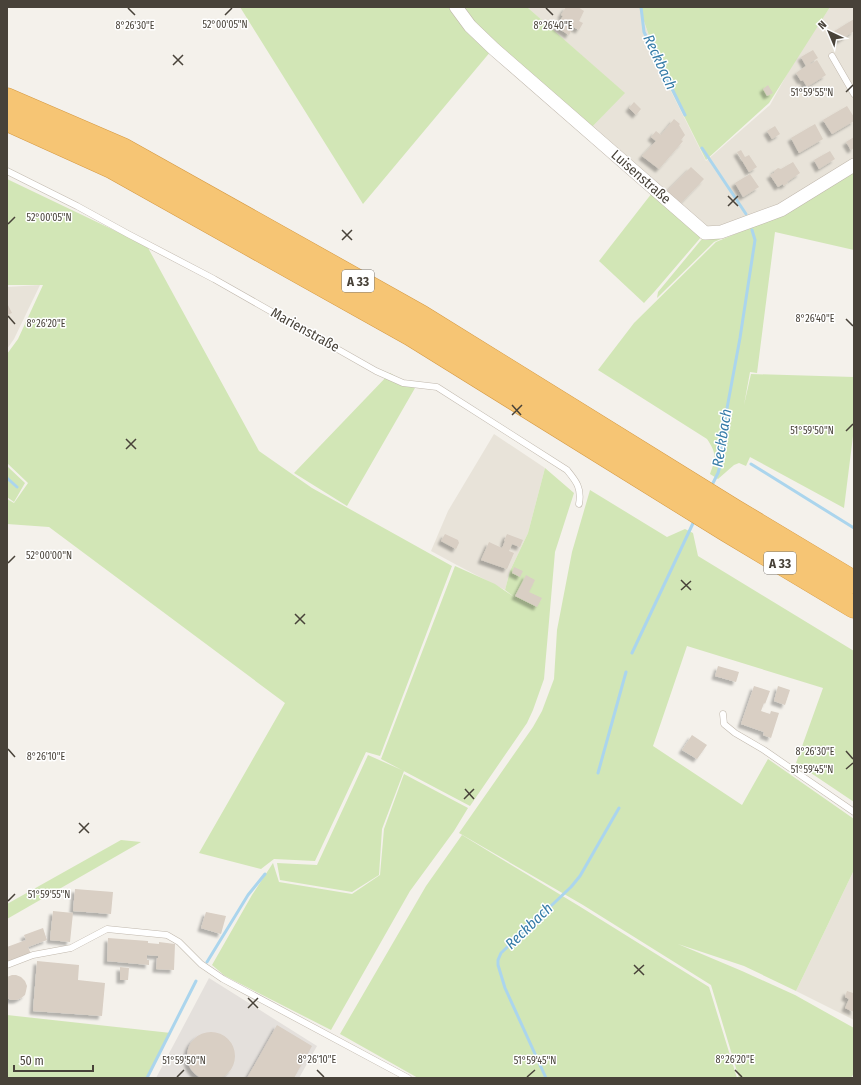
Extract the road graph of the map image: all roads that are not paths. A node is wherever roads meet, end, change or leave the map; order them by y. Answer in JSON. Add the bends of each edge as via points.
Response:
{"nodes":[{"id":1,"x":456,"y":7,"type":"edge"},
{"id":2,"x":832,"y":56,"type":"dead end"},
{"id":3,"x":854,"y":94,"type":"edge"},
{"id":4,"x":7,"y":99,"type":"edge"},
{"id":5,"x":7,"y":120,"type":"edge"},
{"id":6,"x":854,"y":165,"type":"edge"},
{"id":7,"x":7,"y":170,"type":"edge"},
{"id":8,"x":692,"y":496,"type":"junction"},
{"id":9,"x":579,"y":504,"type":"dead end"},
{"id":10,"x":712,"y":509,"type":"junction"},
{"id":11,"x":854,"y":582,"type":"edge"},
{"id":12,"x":854,"y":608,"type":"edge"},
{"id":13,"x":723,"y":714,"type":"dead end"},
{"id":14,"x":854,"y":812,"type":"edge"},
{"id":15,"x":7,"y":965,"type":"edge"},
{"id":16,"x":408,"y":1078,"type":"edge"}],
"edges":[{"from":1,"to":6,"type":"street","name":"Luisenstraße","via":[[470,26],[705,233],[721,232],[781,210]]},
{"from":2,"to":3,"type":"lane"},
{"from":4,"to":8,"type":"highway","number":"A 33","via":[[123,149],[421,316]]},
{"from":5,"to":8,"type":"highway","number":"A 33","via":[[111,167],[411,334]]},
{"from":7,"to":9,"type":"lane","name":"Marienstraße","via":[[214,279],[376,371],[403,383],[437,387],[567,470],[577,483],[581,496]]},
{"from":8,"to":10,"type":"highway","number":"A 33"},
{"from":10,"to":11,"type":"highway","number":"A 33"},
{"from":10,"to":12,"type":"highway","number":"A 33"},
{"from":13,"to":14,"type":"lane","via":[[724,724],[735,733]]},
{"from":15,"to":16,"type":"lane","via":[[33,955],[71,948],[107,929],[167,935],[223,979]]}]}
